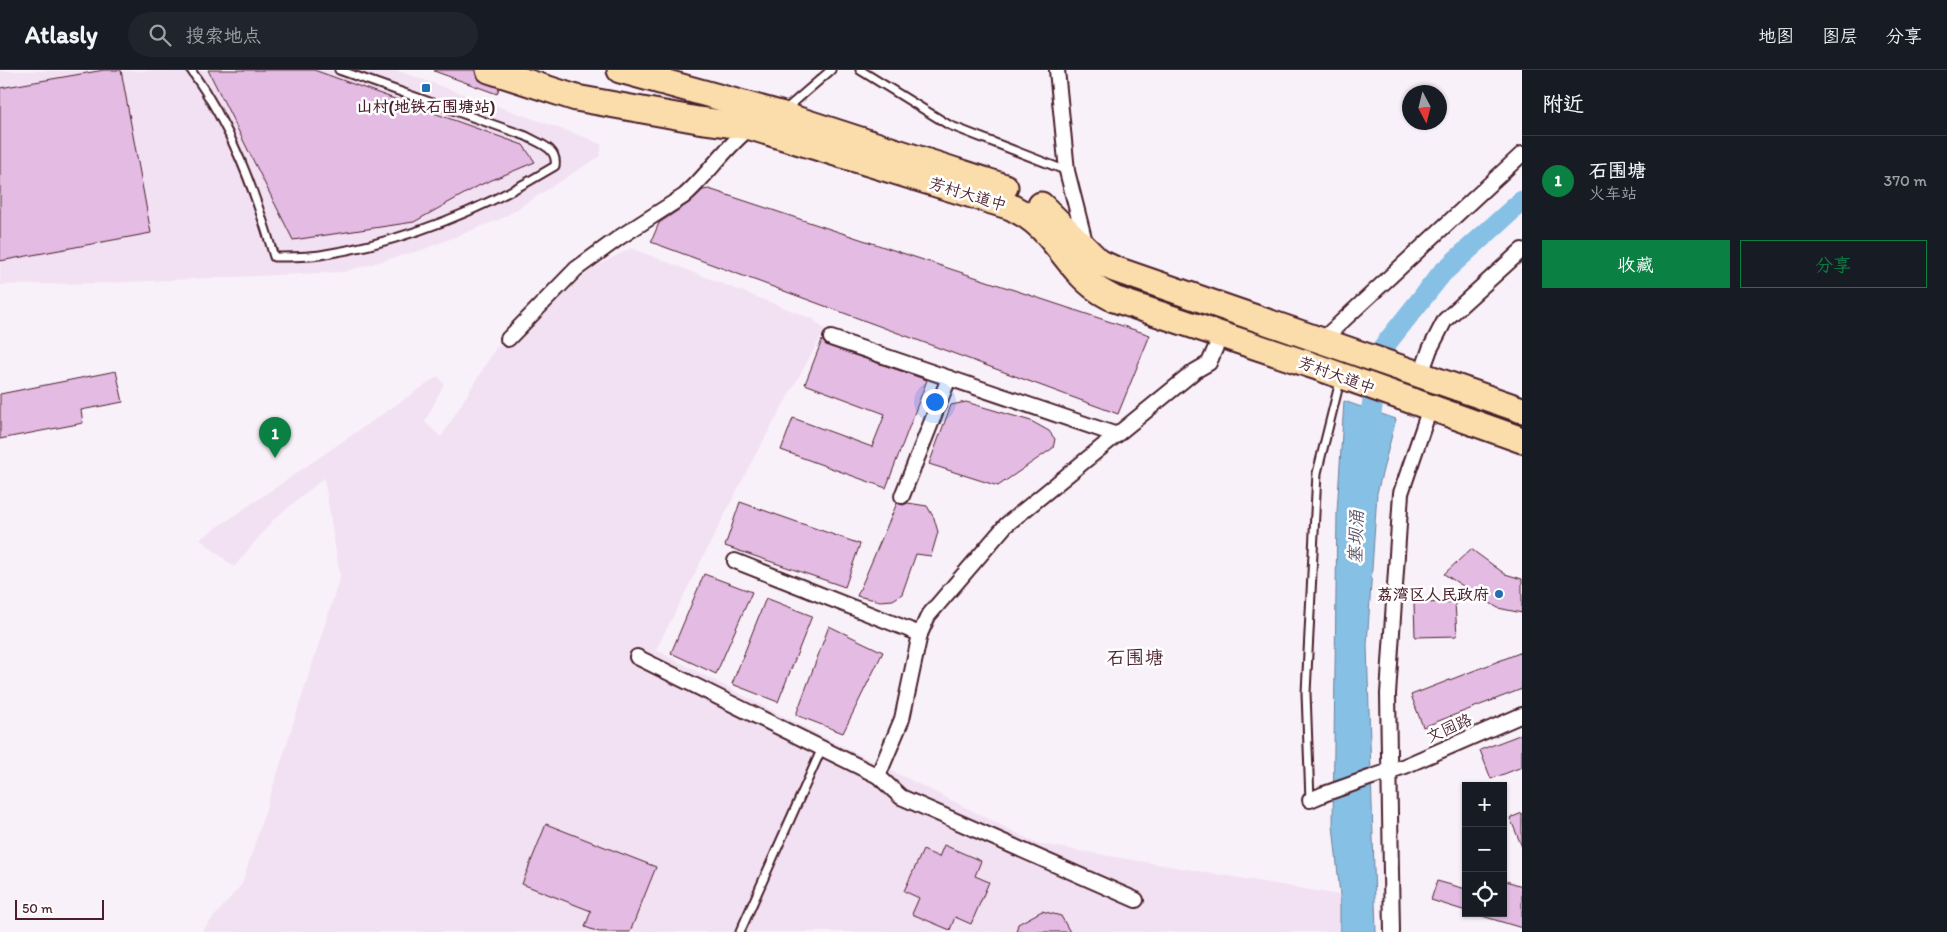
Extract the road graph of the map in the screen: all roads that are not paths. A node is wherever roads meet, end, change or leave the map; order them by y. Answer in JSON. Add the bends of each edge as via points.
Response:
{"nodes":[{"id":1,"x":191,"y":70,"type":"edge"},
{"id":2,"x":339,"y":70,"type":"edge"},
{"id":3,"x":489,"y":70,"type":"edge"},
{"id":4,"x":620,"y":70,"type":"edge"},
{"id":5,"x":831,"y":70,"type":"edge"},
{"id":6,"x":860,"y":70,"type":"edge"},
{"id":7,"x":1057,"y":70,"type":"edge"},
{"id":8,"x":780,"y":114,"type":"junction"},
{"id":9,"x":751,"y":127,"type":"junction"},
{"id":10,"x":1522,"y":154,"type":"edge"},
{"id":11,"x":1067,"y":171,"type":"junction"},
{"id":12,"x":1086,"y":242,"type":"dead end"},
{"id":13,"x":1522,"y":250,"type":"edge"},
{"id":14,"x":1221,"y":335,"type":"junction"},
{"id":15,"x":831,"y":338,"type":"dead end"},
{"id":16,"x":508,"y":339,"type":"dead end"},
{"id":17,"x":1322,"y":340,"type":"junction"},
{"id":18,"x":1421,"y":374,"type":"junction"},
{"id":19,"x":1342,"y":376,"type":"junction"},
{"id":20,"x":949,"y":378,"type":"junction"},
{"id":21,"x":1487,"y":398,"type":"junction"},
{"id":22,"x":1419,"y":404,"type":"junction"},
{"id":23,"x":1522,"y":410,"type":"edge"},
{"id":24,"x":1473,"y":423,"type":"junction"},
{"id":25,"x":1116,"y":435,"type":"junction"},
{"id":26,"x":1522,"y":440,"type":"edge"},
{"id":27,"x":902,"y":496,"type":"dead end"},
{"id":28,"x":735,"y":561,"type":"dead end"},
{"id":29,"x":920,"y":634,"type":"junction"},
{"id":30,"x":637,"y":657,"type":"dead end"},
{"id":31,"x":1522,"y":715,"type":"edge"},
{"id":32,"x":822,"y":748,"type":"junction"},
{"id":33,"x":1389,"y":771,"type":"junction"},
{"id":34,"x":878,"y":776,"type":"junction"},
{"id":35,"x":1310,"y":800,"type":"joint"},
{"id":36,"x":1136,"y":900,"type":"dead end"},
{"id":37,"x":740,"y":932,"type":"edge"},
{"id":38,"x":1392,"y":932,"type":"edge"}],
"edges":[{"from":1,"to":2,"type":"lane","via":[[240,156],[261,210],[274,258],[320,255],[442,224],[532,181],[555,166],[552,150],[526,136]]},
{"from":3,"to":9,"type":"highway","name":"芳村大道中","via":[[576,98]]},
{"from":4,"to":8,"type":"highway","name":"芳村大道中"},
{"from":5,"to":8,"type":"lane"},
{"from":6,"to":11,"type":"lane","via":[[949,125]]},
{"from":7,"to":11,"type":"street"},
{"from":8,"to":17,"type":"highway","name":"芳村大道中","via":[[1019,192],[1047,209],[1099,262]]},
{"from":9,"to":14,"type":"highway","name":"芳村大道中","via":[[1011,207],[1048,234],[1072,265],[1097,289],[1114,299]]},
{"from":9,"to":16,"type":"street","via":[[684,196],[576,269]]},
{"from":10,"to":17,"type":"street"},
{"from":11,"to":12,"type":"street"},
{"from":13,"to":18,"type":"street","via":[[1445,320]]},
{"from":14,"to":19,"type":"highway","name":"芳村大道中"},
{"from":14,"to":25,"type":"street","via":[[1209,363],[1194,371]]},
{"from":15,"to":20,"type":"street"},
{"from":17,"to":18,"type":"highway","name":"芳村大道中"},
{"from":18,"to":21,"type":"highway","name":"芳村大道中"},
{"from":19,"to":22,"type":"highway","name":"芳村大道中"},
{"from":19,"to":35,"type":"lane","via":[[1318,473],[1306,693]]},
{"from":20,"to":25,"type":"street"},
{"from":20,"to":27,"type":"street"},
{"from":21,"to":23,"type":"highway","name":"芳村大道中"},
{"from":21,"to":24,"type":"highway","via":[[1492,404],[1491,414]]},
{"from":22,"to":24,"type":"highway","name":"芳村大道中"},
{"from":22,"to":33,"type":"street","via":[[1401,494],[1388,694]]},
{"from":24,"to":26,"type":"highway","name":"芳村大道中"},
{"from":25,"to":29,"type":"street","via":[[1006,525],[928,616]]},
{"from":28,"to":29,"type":"street"},
{"from":29,"to":34,"type":"street","via":[[902,720]]},
{"from":30,"to":32,"type":"street"},
{"from":31,"to":33,"type":"street","name":"文园路"},
{"from":32,"to":34,"type":"street"},
{"from":32,"to":37,"type":"lane"},
{"from":33,"to":35,"type":"street","name":"文园路","bridge":true},
{"from":33,"to":38,"type":"street"},
{"from":34,"to":36,"type":"street","via":[[901,797]]}]}
